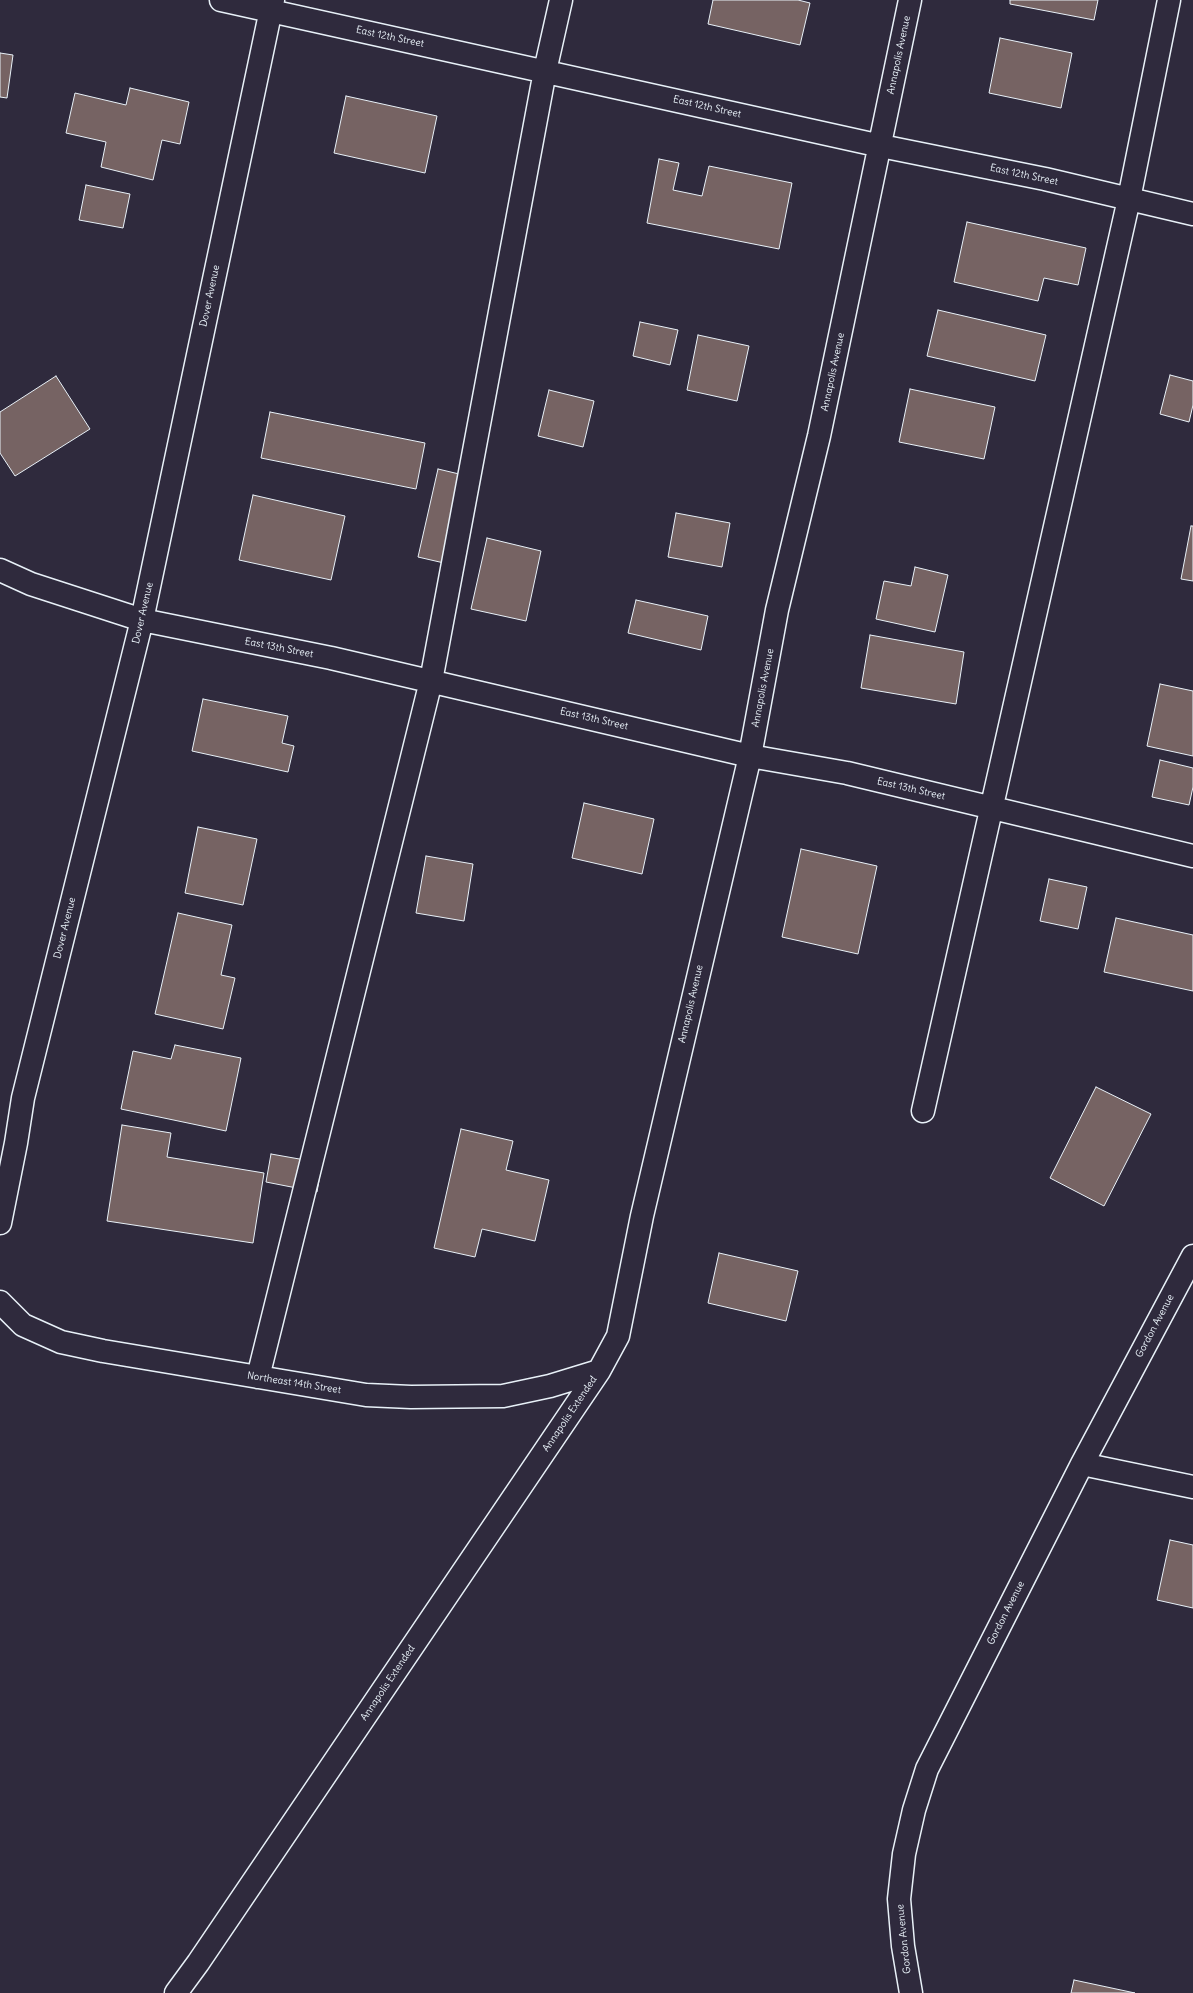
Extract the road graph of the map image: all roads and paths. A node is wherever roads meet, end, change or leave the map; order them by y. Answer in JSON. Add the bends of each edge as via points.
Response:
{"nodes":[{"id":1,"x":221,"y":0,"type":"edge"},
{"id":2,"x":561,"y":0,"type":"edge"},
{"id":3,"x":910,"y":0,"type":"edge"},
{"id":4,"x":1169,"y":0,"type":"edge"},
{"id":5,"x":272,"y":5,"type":"edge"},
{"id":6,"x":545,"y":71,"type":"junction"},
{"id":7,"x":881,"y":146,"type":"junction"},
{"id":8,"x":1129,"y":199,"type":"junction"},
{"id":9,"x":1193,"y":214,"type":"edge"},
{"id":10,"x":0,"y":570,"type":"edge"},
{"id":11,"x":142,"y":620,"type":"junction"},
{"id":12,"x":431,"y":681,"type":"junction"},
{"id":13,"x":750,"y":756,"type":"junction"},
{"id":14,"x":991,"y":808,"type":"junction"},
{"id":15,"x":1193,"y":856,"type":"edge"},
{"id":16,"x":923,"y":1111,"type":"dead end"},
{"id":17,"x":0,"y":1223,"type":"edge"},
{"id":18,"x":1193,"y":1256,"type":"edge"},
{"id":19,"x":0,"y":1302,"type":"edge"},
{"id":20,"x":599,"y":1371,"type":"junction"},
{"id":21,"x":258,"y":1378,"type":"junction"},
{"id":22,"x":1082,"y":1464,"type":"junction"},
{"id":23,"x":1193,"y":1487,"type":"edge"},
{"id":24,"x":176,"y":1993,"type":"edge"},
{"id":25,"x":911,"y":1993,"type":"edge"}],
"edges":[{"from":1,"to":5,"type":"street","name":"East 12th Street"},
{"from":2,"to":6,"type":"street"},
{"from":3,"to":7,"type":"street","name":"Annapolis Avenue"},
{"from":4,"to":8,"type":"street"},
{"from":5,"to":6,"type":"street","name":"East 12th Street"},
{"from":5,"to":11,"type":"street","name":"Dover Avenue"},
{"from":6,"to":7,"type":"street","name":"East 12th Street"},
{"from":6,"to":12,"type":"street"},
{"from":7,"to":8,"type":"street","name":"East 12th Street","via":[[1045,179]]},
{"from":7,"to":13,"type":"street","name":"Annapolis Avenue","via":[[819,436],[778,610]]},
{"from":8,"to":9,"type":"street","name":"East 12th Street"},
{"from":8,"to":14,"type":"street"},
{"from":10,"to":11,"type":"street","name":"East 13th Street","via":[[31,584]]},
{"from":11,"to":12,"type":"street","name":"East 13th Street"},
{"from":11,"to":17,"type":"street","name":"Dover Avenue","via":[[23,1098]]},
{"from":12,"to":13,"type":"street","name":"East 13th Street"},
{"from":12,"to":21,"type":"street"},
{"from":13,"to":14,"type":"street","name":"East 13th Street","via":[[847,773]]},
{"from":13,"to":20,"type":"street","name":"Annapolis Avenue","via":[[642,1216],[618,1336]]},
{"from":14,"to":15,"type":"street","name":"East 13th Street"},
{"from":14,"to":16,"type":"street"},
{"from":18,"to":22,"type":"street","name":"Gordon Avenue"},
{"from":19,"to":21,"type":"street","name":"Northeast 14th Street","via":[[23,1325],[61,1342]]},
{"from":20,"to":21,"type":"street","name":"Northeast 14th Street","via":[[550,1386],[503,1396],[366,1395]]},
{"from":20,"to":24,"type":"street","name":"Annapolis Extended"},
{"from":22,"to":23,"type":"street"},
{"from":22,"to":25,"type":"street","name":"Gordon Avenue","via":[[927,1769],[904,1854],[899,1900]]}]}
